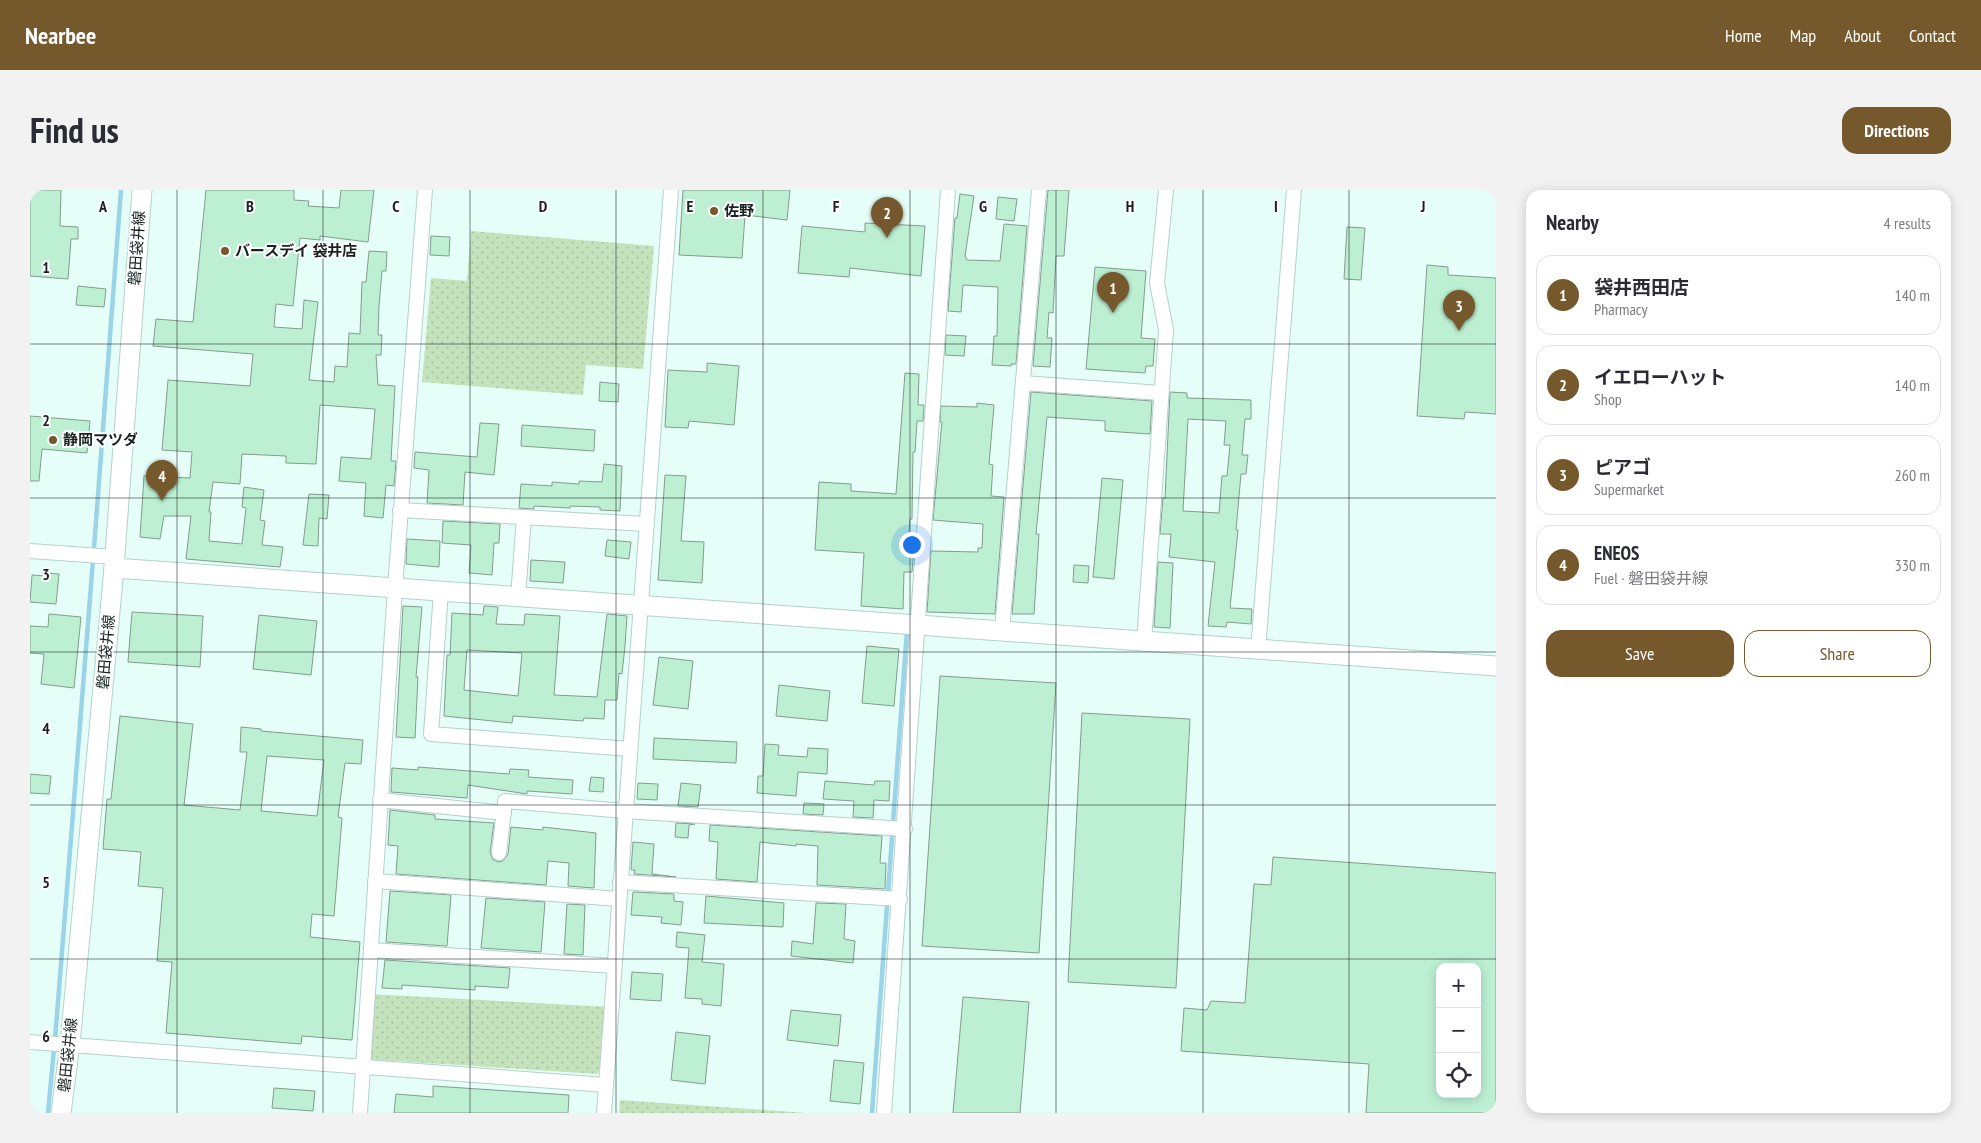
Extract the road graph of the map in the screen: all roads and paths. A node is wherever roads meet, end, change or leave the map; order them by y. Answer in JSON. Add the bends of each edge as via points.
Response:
{"nodes":[{"id":1,"x":142,"y":190,"type":"edge"},
{"id":2,"x":425,"y":190,"type":"edge"},
{"id":3,"x":671,"y":190,"type":"edge"},
{"id":4,"x":948,"y":190,"type":"edge"},
{"id":5,"x":1039,"y":190,"type":"edge"},
{"id":6,"x":1166,"y":190,"type":"edge"},
{"id":7,"x":1294,"y":190,"type":"edge"},
{"id":8,"x":1023,"y":383,"type":"junction"},
{"id":9,"x":1161,"y":393,"type":"junction"},
{"id":10,"x":400,"y":510,"type":"junction"},
{"id":11,"x":524,"y":517,"type":"junction"},
{"id":12,"x":646,"y":524,"type":"junction"},
{"id":13,"x":30,"y":550,"type":"edge"},
{"id":14,"x":114,"y":562,"type":"junction"},
{"id":15,"x":395,"y":588,"type":"junction"},
{"id":16,"x":441,"y":591,"type":"junction"},
{"id":17,"x":518,"y":597,"type":"junction"},
{"id":18,"x":640,"y":605,"type":"junction"},
{"id":19,"x":916,"y":625,"type":"junction"},
{"id":20,"x":1002,"y":631,"type":"junction"},
{"id":21,"x":1144,"y":642,"type":"junction"},
{"id":22,"x":1258,"y":650,"type":"junction"},
{"id":23,"x":1496,"y":666,"type":"edge"},
{"id":24,"x":630,"y":749,"type":"junction"},
{"id":25,"x":380,"y":800,"type":"junction"},
{"id":26,"x":625,"y":811,"type":"junction"},
{"id":27,"x":504,"y":813,"type":"junction"},
{"id":28,"x":903,"y":828,"type":"junction"},
{"id":29,"x":499,"y":853,"type":"dead end"},
{"id":30,"x":375,"y":881,"type":"junction"},
{"id":31,"x":620,"y":882,"type":"junction"},
{"id":32,"x":619,"y":899,"type":"junction"},
{"id":33,"x":897,"y":899,"type":"junction"},
{"id":34,"x":371,"y":950,"type":"junction"},
{"id":35,"x":614,"y":966,"type":"junction"},
{"id":36,"x":30,"y":1042,"type":"edge"},
{"id":37,"x":70,"y":1044,"type":"junction"},
{"id":38,"x":363,"y":1066,"type":"junction"},
{"id":39,"x":606,"y":1085,"type":"junction"},
{"id":40,"x":61,"y":1113,"type":"edge"},
{"id":41,"x":360,"y":1113,"type":"edge"},
{"id":42,"x":604,"y":1113,"type":"edge"},
{"id":43,"x":884,"y":1113,"type":"edge"}],
"edges":[{"from":1,"to":14,"type":"street","name":"磐田袋井線"},
{"from":2,"to":10,"type":"street"},
{"from":3,"to":12,"type":"street"},
{"from":4,"to":19,"type":"street"},
{"from":5,"to":8,"type":"street"},
{"from":6,"to":9,"type":"street","via":[[1157,283],[1166,330]]},
{"from":7,"to":22,"type":"street"},
{"from":8,"to":9,"type":"street"},
{"from":8,"to":20,"type":"street"},
{"from":9,"to":21,"type":"street"},
{"from":10,"to":11,"type":"street"},
{"from":10,"to":15,"type":"street"},
{"from":11,"to":12,"type":"street"},
{"from":11,"to":17,"type":"street"},
{"from":12,"to":18,"type":"street"},
{"from":13,"to":14,"type":"street"},
{"from":14,"to":15,"type":"street"},
{"from":14,"to":37,"type":"street","name":"磐田袋井線"},
{"from":15,"to":16,"type":"street"},
{"from":15,"to":25,"type":"street"},
{"from":16,"to":17,"type":"street"},
{"from":16,"to":24,"type":"street","via":[[431,734]]},
{"from":17,"to":18,"type":"street"},
{"from":18,"to":19,"type":"street"},
{"from":18,"to":24,"type":"street"},
{"from":19,"to":20,"type":"street"},
{"from":19,"to":28,"type":"street"},
{"from":20,"to":21,"type":"street"},
{"from":21,"to":22,"type":"street"},
{"from":22,"to":23,"type":"street"},
{"from":24,"to":26,"type":"street"},
{"from":25,"to":27,"type":"street"},
{"from":25,"to":30,"type":"street"},
{"from":26,"to":27,"type":"street","via":[[505,801]]},
{"from":26,"to":28,"type":"street"},
{"from":26,"to":31,"type":"street"},
{"from":27,"to":29,"type":"street"},
{"from":28,"to":33,"type":"street"},
{"from":30,"to":32,"type":"street"},
{"from":30,"to":34,"type":"street"},
{"from":31,"to":32,"type":"street"},
{"from":31,"to":33,"type":"street"},
{"from":32,"to":35,"type":"street"},
{"from":33,"to":43,"type":"street"},
{"from":34,"to":35,"type":"street"},
{"from":34,"to":38,"type":"street"},
{"from":35,"to":39,"type":"street"},
{"from":36,"to":37,"type":"street"},
{"from":37,"to":38,"type":"street"},
{"from":37,"to":40,"type":"street","name":"磐田袋井線"},
{"from":38,"to":39,"type":"street"},
{"from":38,"to":41,"type":"street"},
{"from":39,"to":42,"type":"street"}]}
